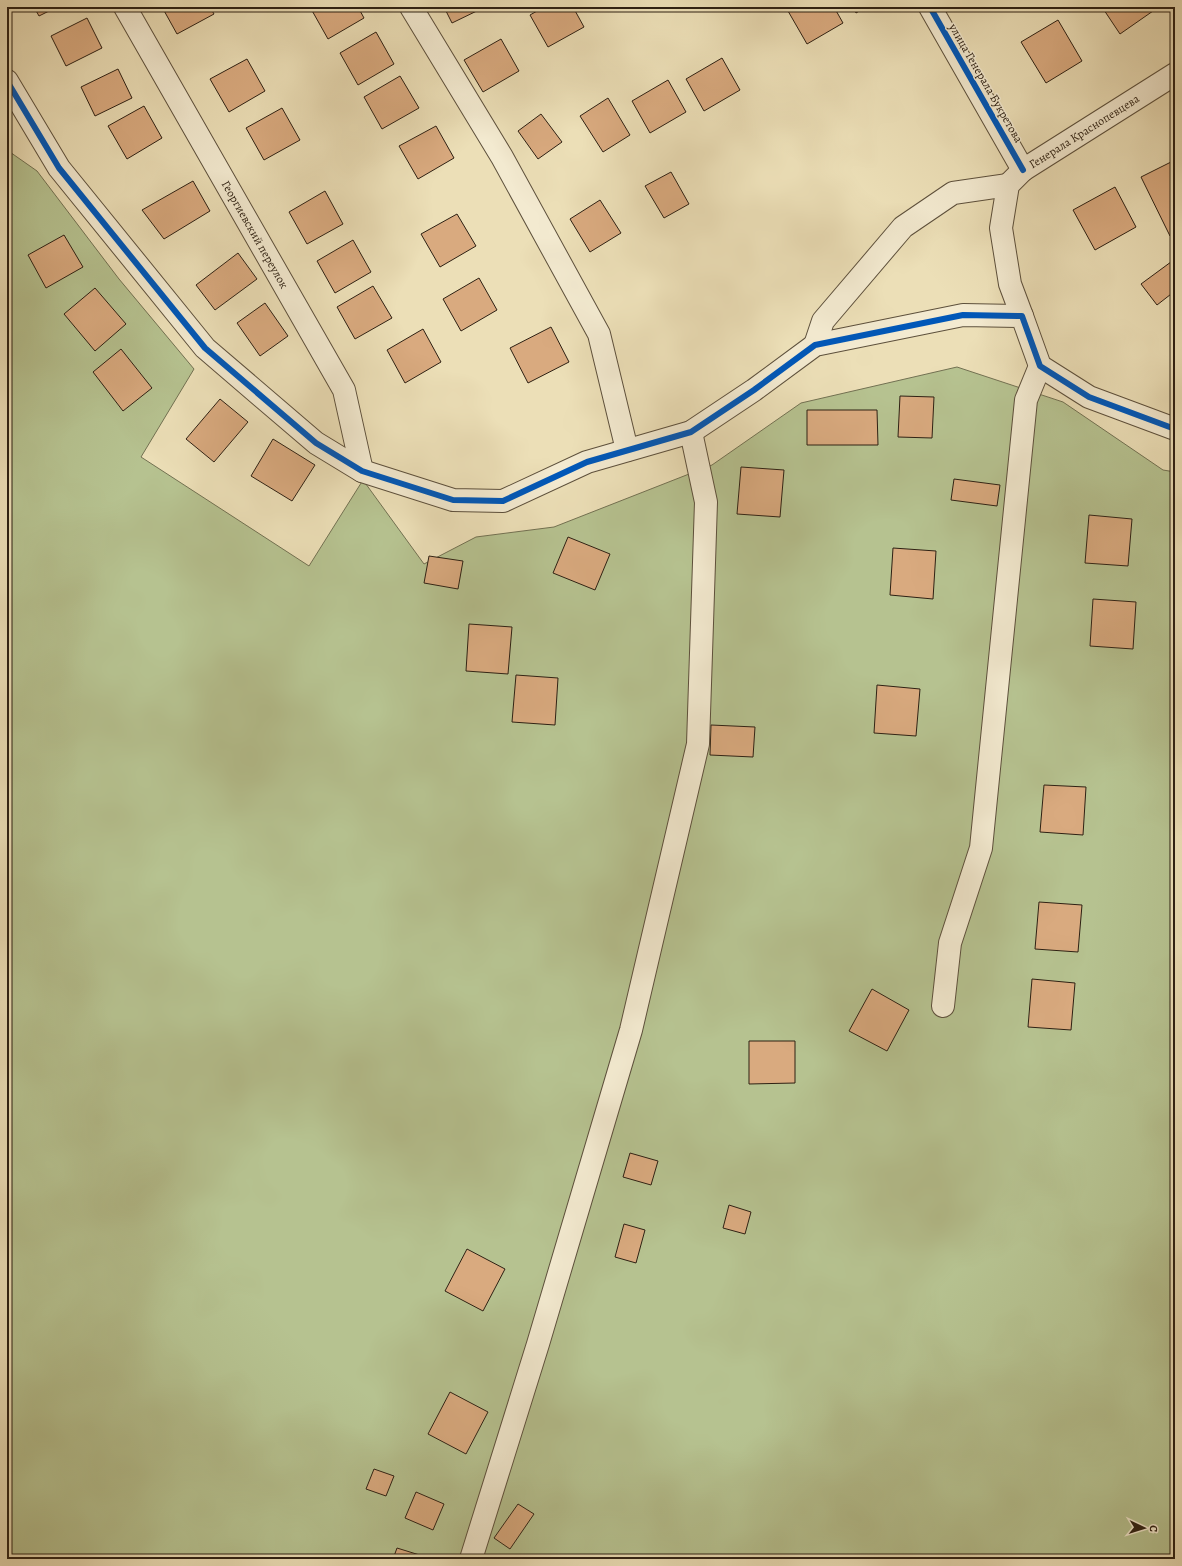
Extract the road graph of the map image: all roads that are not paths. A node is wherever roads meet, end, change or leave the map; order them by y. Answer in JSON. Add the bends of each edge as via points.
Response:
{"nodes":[{"id":1,"x":125,"y":7,"type":"edge"},
{"id":2,"x":411,"y":7,"type":"edge"},
{"id":3,"x":930,"y":7,"type":"edge"},
{"id":4,"x":1175,"y":74,"type":"edge"},
{"id":5,"x":7,"y":81,"type":"edge"},
{"id":6,"x":1015,"y":177,"type":"junction"},
{"id":7,"x":1022,"y":316,"type":"junction"},
{"id":8,"x":815,"y":345,"type":"junction"},
{"id":9,"x":1040,"y":366,"type":"junction"},
{"id":10,"x":1175,"y":429,"type":"edge"},
{"id":11,"x":691,"y":432,"type":"junction"},
{"id":12,"x":627,"y":450,"type":"junction"},
{"id":13,"x":362,"y":471,"type":"junction"},
{"id":14,"x":943,"y":1006,"type":"dead end"},
{"id":15,"x":471,"y":1559,"type":"edge"}],
"edges":[{"from":1,"to":13,"type":"street","name":"Георгиевский переулок","via":[[344,390]]},
{"from":2,"to":12,"type":"street","via":[[502,156],[599,334]]},
{"from":3,"to":6,"type":"street","name":"улица Генерала Букретова"},
{"from":4,"to":6,"type":"street","name":"Генерала Краснопевцева"},
{"from":5,"to":13,"type":"street","via":[[59,168],[205,348],[316,443]]},
{"from":6,"to":7,"type":"street","via":[[1001,228],[1010,284]]},
{"from":6,"to":8,"type":"street","via":[[953,193],[903,227],[823,321]]},
{"from":7,"to":8,"type":"street","via":[[963,315]]},
{"from":7,"to":9,"type":"street"},
{"from":8,"to":11,"type":"street"},
{"from":9,"to":10,"type":"street","via":[[1088,396]]},
{"from":9,"to":14,"type":"street","via":[[1026,400],[981,848],[950,943]]},
{"from":11,"to":12,"type":"street"},
{"from":11,"to":15,"type":"street","via":[[706,502],[698,744],[631,1030]]},
{"from":12,"to":13,"type":"street","via":[[587,462],[503,502],[453,500]]}]}
